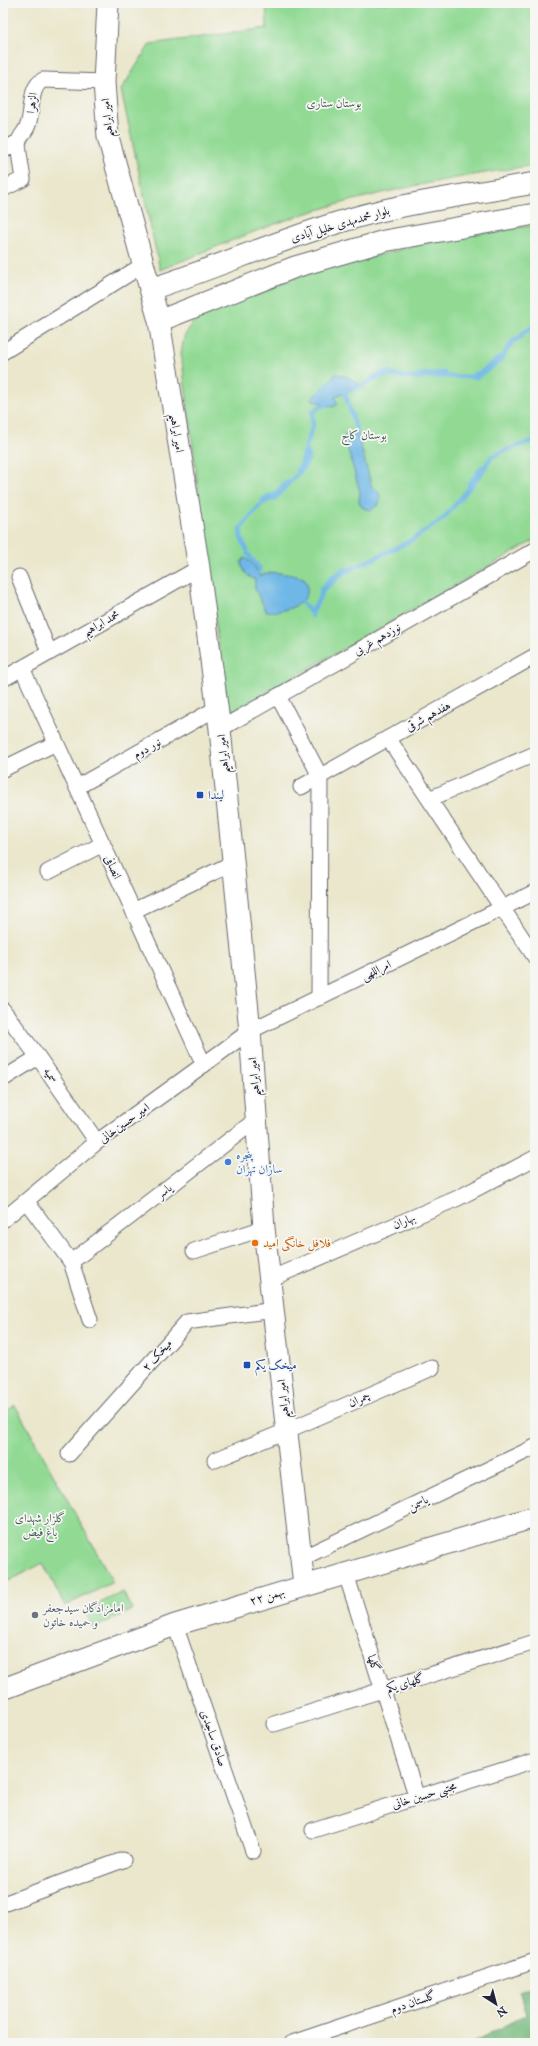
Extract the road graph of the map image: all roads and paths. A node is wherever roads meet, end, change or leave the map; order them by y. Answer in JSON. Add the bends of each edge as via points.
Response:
{"nodes":[{"id":1,"x":108,"y":3,"type":"edge"},
{"id":2,"x":104,"y":82,"type":"junction"},
{"id":3,"x":19,"y":141,"type":"junction"},
{"id":4,"x":3,"y":151,"type":"edge"},
{"id":5,"x":535,"y":183,"type":"edge"},
{"id":6,"x":3,"y":189,"type":"edge"},
{"id":7,"x":535,"y":214,"type":"edge"},
{"id":8,"x":143,"y":265,"type":"junction"},
{"id":9,"x":192,"y":276,"type":"junction"},
{"id":10,"x":151,"y":289,"type":"junction"},
{"id":11,"x":200,"y":305,"type":"junction"},
{"id":12,"x":159,"y":321,"type":"junction"},
{"id":13,"x":3,"y":352,"type":"edge"},
{"id":14,"x":535,"y":550,"type":"edge"},
{"id":15,"x":199,"y":568,"type":"junction"},
{"id":16,"x":18,"y":577,"type":"dead end"},
{"id":17,"x":49,"y":652,"type":"junction"},
{"id":18,"x":535,"y":656,"type":"edge"},
{"id":19,"x":22,"y":668,"type":"junction"},
{"id":20,"x":3,"y":679,"type":"edge"},
{"id":21,"x":278,"y":696,"type":"junction"},
{"id":22,"x":217,"y":708,"type":"junction"},
{"id":23,"x":220,"y":729,"type":"junction"},
{"id":24,"x":388,"y":738,"type":"junction"},
{"id":25,"x":56,"y":743,"type":"junction"},
{"id":26,"x":535,"y":754,"type":"edge"},
{"id":27,"x":3,"y":769,"type":"edge"},
{"id":28,"x":320,"y":776,"type":"junction"},
{"id":29,"x":77,"y":788,"type":"junction"},
{"id":30,"x":301,"y":788,"type":"dead end"},
{"id":31,"x":429,"y":799,"type":"junction"},
{"id":32,"x":103,"y":844,"type":"junction"},
{"id":33,"x":233,"y":863,"type":"junction"},
{"id":34,"x":48,"y":872,"type":"dead end"},
{"id":35,"x":535,"y":892,"type":"edge"},
{"id":36,"x":503,"y":909,"type":"junction"},
{"id":37,"x":133,"y":911,"type":"junction"},
{"id":38,"x":535,"y":957,"type":"edge"},
{"id":39,"x":319,"y":998,"type":"junction"},
{"id":40,"x":3,"y":1010,"type":"edge"},
{"id":41,"x":250,"y":1031,"type":"junction"},
{"id":42,"x":38,"y":1057,"type":"junction"},
{"id":43,"x":204,"y":1065,"type":"junction"},
{"id":44,"x":3,"y":1079,"type":"edge"},
{"id":45,"x":257,"y":1119,"type":"junction"},
{"id":46,"x":97,"y":1142,"type":"junction"},
{"id":47,"x":535,"y":1158,"type":"edge"},
{"id":48,"x":27,"y":1202,"type":"junction"},
{"id":49,"x":3,"y":1220,"type":"edge"},
{"id":50,"x":264,"y":1228,"type":"junction"},
{"id":51,"x":194,"y":1251,"type":"dead end"},
{"id":52,"x":71,"y":1262,"type":"junction"},
{"id":53,"x":270,"y":1279,"type":"junction"},
{"id":54,"x":274,"y":1310,"type":"junction"},
{"id":55,"x":90,"y":1320,"type":"dead end"},
{"id":56,"x":432,"y":1368,"type":"dead end"},
{"id":57,"x":286,"y":1431,"type":"junction"},
{"id":58,"x":535,"y":1447,"type":"edge"},
{"id":59,"x":69,"y":1454,"type":"dead end"},
{"id":60,"x":215,"y":1460,"type":"dead end"},
{"id":61,"x":535,"y":1517,"type":"edge"},
{"id":62,"x":300,"y":1559,"type":"junction"},
{"id":63,"x":346,"y":1574,"type":"junction"},
{"id":64,"x":304,"y":1585,"type":"junction"},
{"id":65,"x":175,"y":1625,"type":"junction"},
{"id":66,"x":535,"y":1642,"type":"edge"},
{"id":67,"x":3,"y":1688,"type":"edge"},
{"id":68,"x":383,"y":1690,"type":"junction"},
{"id":69,"x":274,"y":1724,"type":"dead end"},
{"id":70,"x":535,"y":1760,"type":"edge"},
{"id":71,"x":417,"y":1798,"type":"junction"},
{"id":72,"x":313,"y":1830,"type":"dead end"},
{"id":73,"x":253,"y":1851,"type":"dead end"},
{"id":74,"x":124,"y":1860,"type":"dead end"},
{"id":75,"x":3,"y":1904,"type":"edge"},
{"id":76,"x":535,"y":1961,"type":"edge"},
{"id":77,"x":292,"y":2043,"type":"edge"}],
"edges":[{"from":1,"to":2,"type":"main road","name":"امیر ابراهیم"},
{"from":2,"to":3,"type":"street","name":"الزهرا","via":[[43,80],[37,83],[34,87],[32,114]]},
{"from":2,"to":8,"type":"main road","name":"امیر ابراهیم","via":[[108,137]]},
{"from":3,"to":4,"type":"street","name":"الزهرا"},
{"from":3,"to":6,"type":"street","via":[[23,179]]},
{"from":5,"to":9,"type":"main road","name":"بلوار محمدمهدی خلیل آبادی","via":[[380,211],[281,240]]},
{"from":7,"to":11,"type":"main road","via":[[384,240],[295,267]]},
{"from":8,"to":10,"type":"main road","name":"امیر ابراهیم"},
{"from":8,"to":13,"type":"street"},
{"from":9,"to":10,"type":"main road","name":"بلوار محمدمهدی خلیل آبادی"},
{"from":9,"to":11,"type":"main road","via":[[187,285],[187,294],[191,301]]},
{"from":10,"to":12,"type":"main road","name":"امیر ابراهیم"},
{"from":11,"to":12,"type":"main road"},
{"from":12,"to":15,"type":"main road","name":"امیر ابراهیم"},
{"from":14,"to":21,"type":"street","name":"نوزدهم غربی"},
{"from":15,"to":17,"type":"street","name":"محمد ابراهیم"},
{"from":15,"to":22,"type":"main road","name":"امیر ابراهیم"},
{"from":16,"to":17,"type":"street"},
{"from":17,"to":19,"type":"street","name":"محمد ابراهیم"},
{"from":18,"to":24,"type":"street","name":"هفدهم شرقی"},
{"from":19,"to":20,"type":"street","name":"محمد ابراهیم"},
{"from":19,"to":25,"type":"street","name":"انصافی"},
{"from":21,"to":23,"type":"street","name":"نوزدهم غربی"},
{"from":21,"to":28,"type":"street"},
{"from":22,"to":23,"type":"main road","name":"امیر ابراهیم"},
{"from":22,"to":29,"type":"street","name":"نور دوم"},
{"from":23,"to":33,"type":"main road","name":"امیر ابراهیم"},
{"from":24,"to":28,"type":"street","name":"هفدهم شرقی"},
{"from":24,"to":31,"type":"street"},
{"from":25,"to":27,"type":"street"},
{"from":25,"to":29,"type":"street","name":"انصافی"},
{"from":26,"to":31,"type":"street"},
{"from":28,"to":30,"type":"street","name":"هفدهم شرقی"},
{"from":28,"to":39,"type":"street"},
{"from":29,"to":32,"type":"street","name":"انصافی"},
{"from":31,"to":36,"type":"street"},
{"from":32,"to":34,"type":"street"},
{"from":32,"to":37,"type":"street","name":"انصافی"},
{"from":33,"to":37,"type":"street"},
{"from":33,"to":41,"type":"main road","name":"امیر ابراهیم"},
{"from":35,"to":36,"type":"street","name":"امراللهی"},
{"from":36,"to":38,"type":"street"},
{"from":36,"to":39,"type":"street","name":"امراللهی"},
{"from":37,"to":43,"type":"street","name":"انصافی"},
{"from":39,"to":41,"type":"street","name":"امراللهی"},
{"from":40,"to":42,"type":"street","name":"سمیه"},
{"from":41,"to":43,"type":"street","name":"امیر حسین‌خانی"},
{"from":41,"to":45,"type":"main road","name":"امیر ابراهیم"},
{"from":42,"to":44,"type":"street"},
{"from":42,"to":46,"type":"street","name":"سمیه"},
{"from":43,"to":46,"type":"street","name":"امیر حسین‌خانی"},
{"from":45,"to":50,"type":"main road","name":"امیر ابراهیم"},
{"from":45,"to":52,"type":"street","name":"یاسر"},
{"from":46,"to":48,"type":"street","name":"امیر حسین‌خانی"},
{"from":47,"to":53,"type":"street","name":"بهاران","via":[[458,1198]]},
{"from":48,"to":49,"type":"street","name":"امیر حسین‌خانی"},
{"from":48,"to":52,"type":"street"},
{"from":50,"to":51,"type":"street"},
{"from":50,"to":53,"type":"main road","name":"امیر ابراهیم"},
{"from":52,"to":55,"type":"street"},
{"from":53,"to":54,"type":"main road","name":"امیر ابراهیم"},
{"from":54,"to":57,"type":"main road","name":"امیر ابراهیم"},
{"from":54,"to":59,"type":"street","name":"میخک ۲","via":[[187,1322]]},
{"from":56,"to":57,"type":"street","name":"چمران"},
{"from":57,"to":60,"type":"street","name":"چمران"},
{"from":57,"to":62,"type":"main road","name":"امیر ابراهیم"},
{"from":58,"to":62,"type":"street","name":"یاسمن"},
{"from":61,"to":63,"type":"main road","name":"۲۲ بهمن"},
{"from":62,"to":64,"type":"main road","name":"امیر ابراهیم"},
{"from":63,"to":64,"type":"main road","name":"۲۲ بهمن"},
{"from":63,"to":68,"type":"street","name":"گلها"},
{"from":64,"to":65,"type":"main road","name":"۲۲ بهمن"},
{"from":65,"to":67,"type":"main road","name":"۲۲ بهمن"},
{"from":65,"to":73,"type":"street","name":"صادق ساجدی"},
{"from":66,"to":68,"type":"street","name":"گلهای یکم"},
{"from":68,"to":69,"type":"street","name":"گلهای یکم"},
{"from":68,"to":71,"type":"street","name":"گلها"},
{"from":70,"to":71,"type":"street","name":"مجتبی حسین خانی"},
{"from":71,"to":72,"type":"street","name":"مجتبی حسین خانی"},
{"from":74,"to":75,"type":"street"},
{"from":76,"to":77,"type":"street","name":"گلستان دوم"}]}
